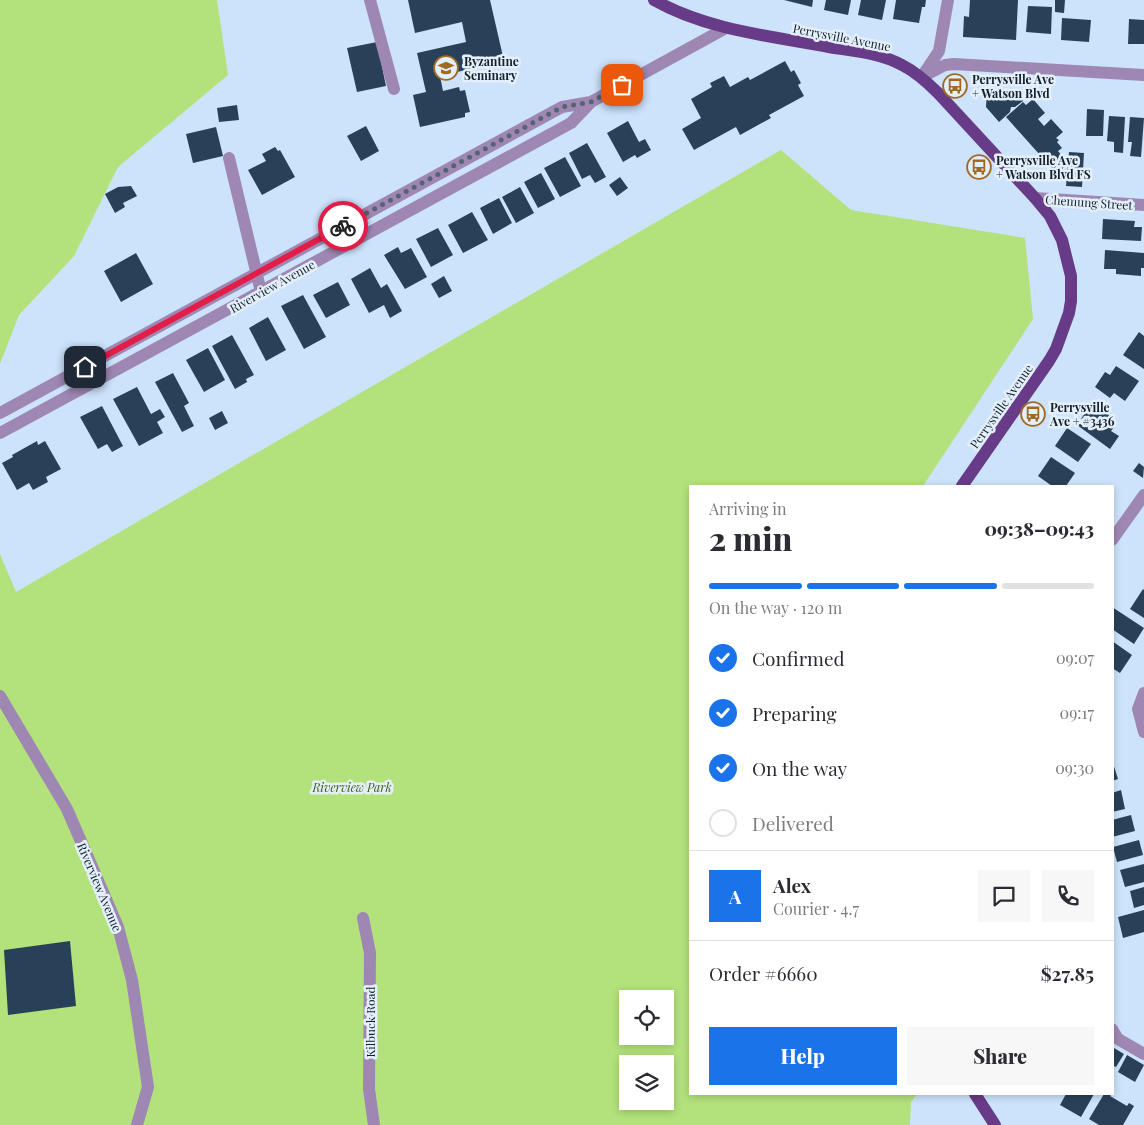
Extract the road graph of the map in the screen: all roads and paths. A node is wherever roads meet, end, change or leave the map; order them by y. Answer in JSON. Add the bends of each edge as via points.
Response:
{"nodes":[{"id":1,"x":370,"y":0,"type":"edge"},
{"id":2,"x":654,"y":0,"type":"edge"},
{"id":3,"x":948,"y":0,"type":"edge"},
{"id":4,"x":726,"y":28,"type":"junction"},
{"id":5,"x":1144,"y":75,"type":"edge"},
{"id":6,"x":922,"y":77,"type":"junction"},
{"id":7,"x":394,"y":89,"type":"dead end"},
{"id":8,"x":591,"y":102,"type":"junction"},
{"id":9,"x":229,"y":158,"type":"dead end"},
{"id":10,"x":1035,"y":198,"type":"junction"},
{"id":11,"x":1144,"y":206,"type":"edge"},
{"id":12,"x":256,"y":274,"type":"junction"},
{"id":13,"x":260,"y":292,"type":"junction"},
{"id":14,"x":0,"y":413,"type":"edge"},
{"id":15,"x":0,"y":433,"type":"edge"},
{"id":16,"x":963,"y":485,"type":"edge"},
{"id":17,"x":1144,"y":495,"type":"edge"},
{"id":18,"x":1114,"y":537,"type":"edge"},
{"id":19,"x":1144,"y":693,"type":"edge"},
{"id":20,"x":0,"y":696,"type":"edge"},
{"id":21,"x":1144,"y":732,"type":"edge"},
{"id":22,"x":363,"y":918,"type":"dead end"},
{"id":23,"x":1114,"y":1032,"type":"edge"},
{"id":24,"x":1144,"y":1054,"type":"edge"},
{"id":25,"x":976,"y":1095,"type":"edge"},
{"id":26,"x":137,"y":1125,"type":"edge"},
{"id":27,"x":374,"y":1125,"type":"edge"},
{"id":28,"x":995,"y":1125,"type":"edge"}],
"edges":[{"from":1,"to":7,"type":"street"},
{"from":2,"to":4,"type":"main road","name":"Perrysville Avenue","via":[[691,18]]},
{"from":3,"to":6,"type":"street","via":[[939,51]]},
{"from":4,"to":6,"type":"main road","name":"Perrysville Avenue","via":[[878,56],[901,64]]},
{"from":4,"to":8,"type":"street","name":"Riverview Avenue"},
{"from":5,"to":6,"type":"street","via":[[954,64]]},
{"from":6,"to":10,"type":"main road","name":"Perrysville Avenue"},
{"from":8,"to":12,"type":"street","name":"Riverview Avenue","via":[[562,107]]},
{"from":8,"to":13,"type":"street","name":"Riverview Avenue","via":[[571,123]]},
{"from":9,"to":12,"type":"street"},
{"from":10,"to":11,"type":"street","name":"Chemung Street"},
{"from":10,"to":16,"type":"main road","name":"Perrysville Avenue","via":[[1056,228],[1066,251],[1071,289],[1068,320],[1049,361]]},
{"from":12,"to":13,"type":"street"},
{"from":12,"to":14,"type":"street","name":"Riverview Avenue"},
{"from":13,"to":15,"type":"street","name":"Riverview Avenue"},
{"from":17,"to":18,"type":"street"},
{"from":19,"to":21,"type":"street","via":[[1138,709]]},
{"from":20,"to":26,"type":"street","name":"Riverview Avenue","via":[[67,809],[118,927],[132,980],[148,1087]]},
{"from":22,"to":27,"type":"street","name":"Kilbuck Road","via":[[370,953],[369,1089]]},
{"from":23,"to":24,"type":"street","via":[[1118,1039]]},
{"from":25,"to":28,"type":"main road"}]}
